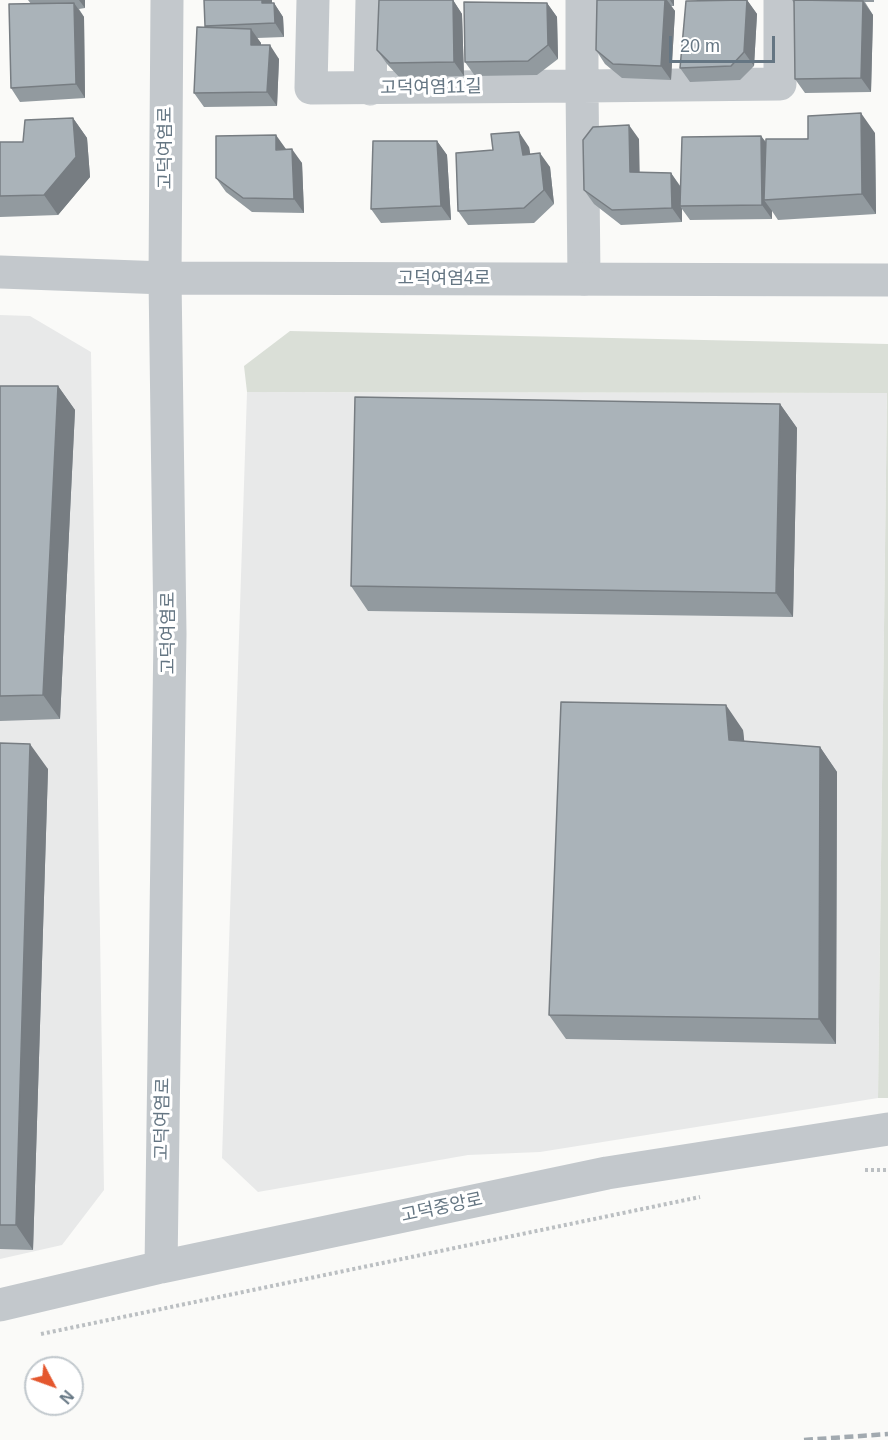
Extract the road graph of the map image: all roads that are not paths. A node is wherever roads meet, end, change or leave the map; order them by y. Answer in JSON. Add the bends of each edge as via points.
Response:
{"nodes":[{"id":1,"x":166,"y":0,"type":"edge"},
{"id":2,"x":313,"y":0,"type":"edge"},
{"id":3,"x":372,"y":0,"type":"edge"},
{"id":4,"x":582,"y":0,"type":"edge"},
{"id":5,"x":780,"y":0,"type":"edge"},
{"id":6,"x":582,"y":86,"type":"junction"},
{"id":7,"x":370,"y":89,"type":"junction"},
{"id":8,"x":0,"y":272,"type":"edge"},
{"id":9,"x":165,"y":278,"type":"junction"},
{"id":10,"x":584,"y":279,"type":"junction"},
{"id":11,"x":888,"y":280,"type":"edge"},
{"id":12,"x":888,"y":1129,"type":"edge"},
{"id":13,"x":161,"y":1267,"type":"junction"},
{"id":14,"x":0,"y":1305,"type":"edge"}],
"edges":[{"from":1,"to":9,"type":"street","name":"고덕여염로"},
{"from":2,"to":7,"type":"street","via":[[311,88]]},
{"from":3,"to":7,"type":"street","name":"고덕여염11길"},
{"from":4,"to":6,"type":"street"},
{"from":5,"to":6,"type":"street","name":"고덕여염11길","via":[[780,84]]},
{"from":6,"to":7,"type":"street","name":"고덕여염11길"},
{"from":6,"to":10,"type":"street"},
{"from":8,"to":9,"type":"street","name":"고덕여염4로"},
{"from":9,"to":10,"type":"street","name":"고덕여염4로"},
{"from":9,"to":13,"type":"street","name":"고덕여염로","via":[[170,634]]},
{"from":10,"to":11,"type":"street","name":"고덕여염4로"},
{"from":12,"to":13,"type":"street","name":"고덕중앙로","via":[[607,1173]]},
{"from":13,"to":14,"type":"street","name":"고덕중앙로"}]}
